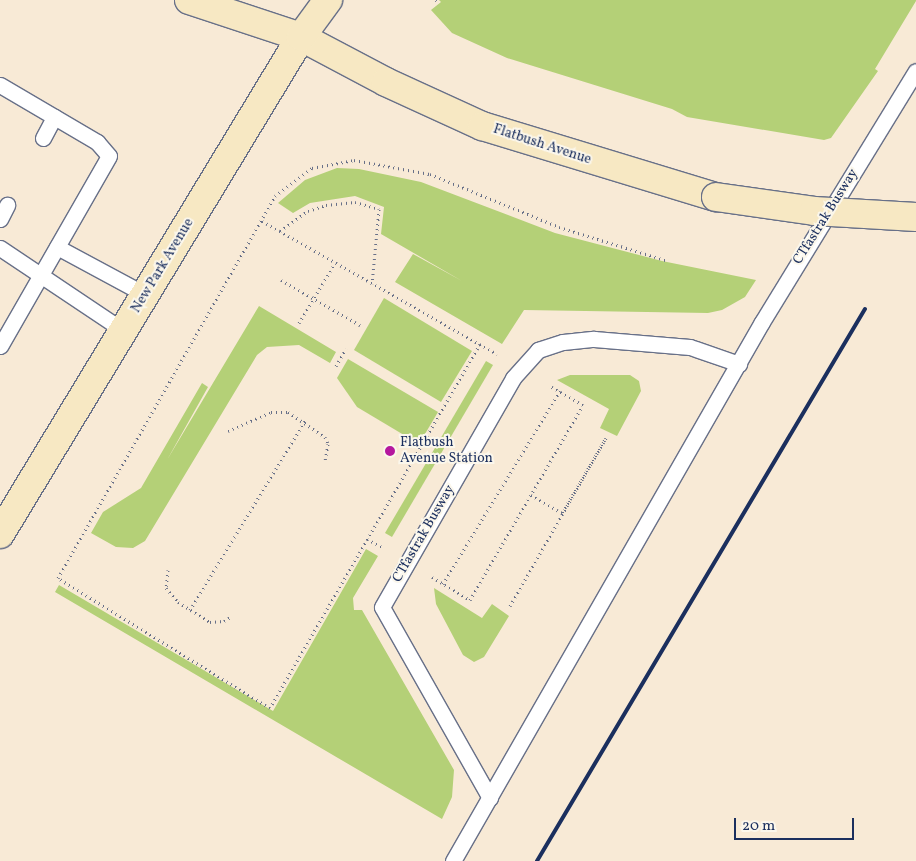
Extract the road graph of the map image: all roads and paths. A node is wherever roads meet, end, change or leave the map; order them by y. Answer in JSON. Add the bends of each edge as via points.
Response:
{"nodes":[{"id":1,"x":190,"y":0,"type":"edge"},
{"id":2,"x":328,"y":0,"type":"edge"},
{"id":3,"x":301,"y":37,"type":"junction"},
{"id":4,"x":916,"y":71,"type":"edge"},
{"id":5,"x":0,"y":85,"type":"edge"},
{"id":6,"x":54,"y":117,"type":"junction"},
{"id":7,"x":43,"y":138,"type":"dead end"},
{"id":8,"x":916,"y":217,"type":"edge"},
{"id":9,"x":262,"y":221,"type":"junction"},
{"id":10,"x":280,"y":231,"type":"junction"},
{"id":11,"x":57,"y":247,"type":"junction"},
{"id":12,"x":0,"y":248,"type":"edge"},
{"id":13,"x":668,"y":261,"type":"dead end"},
{"id":14,"x":335,"y":263,"type":"junction"},
{"id":15,"x":41,"y":274,"type":"junction"},
{"id":16,"x":281,"y":280,"type":"dead end"},
{"id":17,"x":372,"y":284,"type":"junction"},
{"id":18,"x":146,"y":295,"type":"junction"},
{"id":19,"x":314,"y":298,"type":"junction"},
{"id":20,"x":299,"y":323,"type":"dead end"},
{"id":21,"x":360,"y":325,"type":"dead end"},
{"id":22,"x":124,"y":331,"type":"junction"},
{"id":23,"x":480,"y":344,"type":"junction"},
{"id":24,"x":0,"y":346,"type":"edge"},
{"id":25,"x":346,"y":349,"type":"dead end"},
{"id":26,"x":498,"y":354,"type":"dead end"},
{"id":27,"x":739,"y":364,"type":"junction"},
{"id":28,"x":336,"y":366,"type":"dead end"},
{"id":29,"x":550,"y":385,"type":"dead end"},
{"id":30,"x":560,"y":391,"type":"junction"},
{"id":31,"x":305,"y":420,"type":"junction"},
{"id":32,"x":228,"y":431,"type":"dead end"},
{"id":33,"x":606,"y":438,"type":"dead end"},
{"id":34,"x":601,"y":446,"type":"junction"},
{"id":35,"x":325,"y":461,"type":"dead end"},
{"id":36,"x":531,"y":495,"type":"junction"},
{"id":37,"x":0,"y":534,"type":"edge"},
{"id":38,"x":367,"y":539,"type":"junction"},
{"id":39,"x":388,"y":550,"type":"dead end"},
{"id":40,"x":168,"y":570,"type":"dead end"},
{"id":41,"x":431,"y":577,"type":"dead end"},
{"id":42,"x":443,"y":584,"type":"junction"},
{"id":43,"x":510,"y":606,"type":"dead end"},
{"id":44,"x":190,"y":610,"type":"junction"},
{"id":45,"x":232,"y":616,"type":"dead end"},
{"id":46,"x":490,"y":798,"type":"junction"},
{"id":47,"x":454,"y":861,"type":"edge"}],
"edges":[{"from":1,"to":3,"type":"street","name":"Flatbush Avenue"},
{"from":2,"to":3,"type":"street","name":"New Park Avenue"},
{"from":3,"to":8,"type":"street","name":"Flatbush Avenue","bridge":true,"via":[[386,82],[482,126],[716,197],[814,211]]},
{"from":3,"to":18,"type":"street","name":"New Park Avenue"},
{"from":4,"to":27,"type":"lane","name":"CTfastrak Busway"},
{"from":5,"to":6,"type":"lane"},
{"from":6,"to":7,"type":"lane"},
{"from":6,"to":11,"type":"lane","via":[[97,142],[109,156]]},
{"from":9,"to":10,"type":"path"},
{"from":9,"to":13,"type":"path","via":[[281,190],[300,174],[322,164],[354,160],[430,174],[558,227]]},
{"from":9,"to":38,"type":"path","via":[[58,578],[270,708]]},
{"from":10,"to":14,"type":"path"},
{"from":10,"to":17,"type":"path","via":[[308,211],[326,204],[355,202],[379,209]]},
{"from":11,"to":15,"type":"lane"},
{"from":11,"to":18,"type":"lane"},
{"from":12,"to":15,"type":"lane"},
{"from":14,"to":17,"type":"path"},
{"from":14,"to":19,"type":"path"},
{"from":15,"to":22,"type":"lane"},
{"from":15,"to":24,"type":"lane"},
{"from":16,"to":19,"type":"path"},
{"from":17,"to":23,"type":"path"},
{"from":18,"to":22,"type":"street","name":"New Park Avenue"},
{"from":19,"to":20,"type":"path"},
{"from":19,"to":21,"type":"path"},
{"from":22,"to":37,"type":"street","name":"New Park Avenue"},
{"from":23,"to":26,"type":"path"},
{"from":23,"to":38,"type":"path"},
{"from":25,"to":28,"type":"path"},
{"from":27,"to":46,"type":"lane","name":"CTfastrak Busway"},
{"from":27,"to":46,"type":"lane","name":"CTfastrak Busway","via":[[706,351],[659,342],[594,339],[562,342],[538,350],[528,358],[503,395],[382,607]]},
{"from":29,"to":30,"type":"path"},
{"from":30,"to":36,"type":"path","via":[[583,406]]},
{"from":30,"to":42,"type":"path"},
{"from":31,"to":32,"type":"path","via":[[288,412],[271,412]]},
{"from":31,"to":35,"type":"path","via":[[325,437],[328,444]]},
{"from":31,"to":44,"type":"path"},
{"from":33,"to":34,"type":"path"},
{"from":34,"to":36,"type":"path","via":[[562,513]]},
{"from":34,"to":43,"type":"path"},
{"from":36,"to":42,"type":"path","via":[[470,600]]},
{"from":38,"to":39,"type":"path"},
{"from":40,"to":44,"type":"path","via":[[169,595]]},
{"from":41,"to":42,"type":"path"},
{"from":44,"to":45,"type":"path","via":[[210,622],[224,621]]},
{"from":46,"to":47,"type":"lane","name":"CTfastrak Busway"}]}
